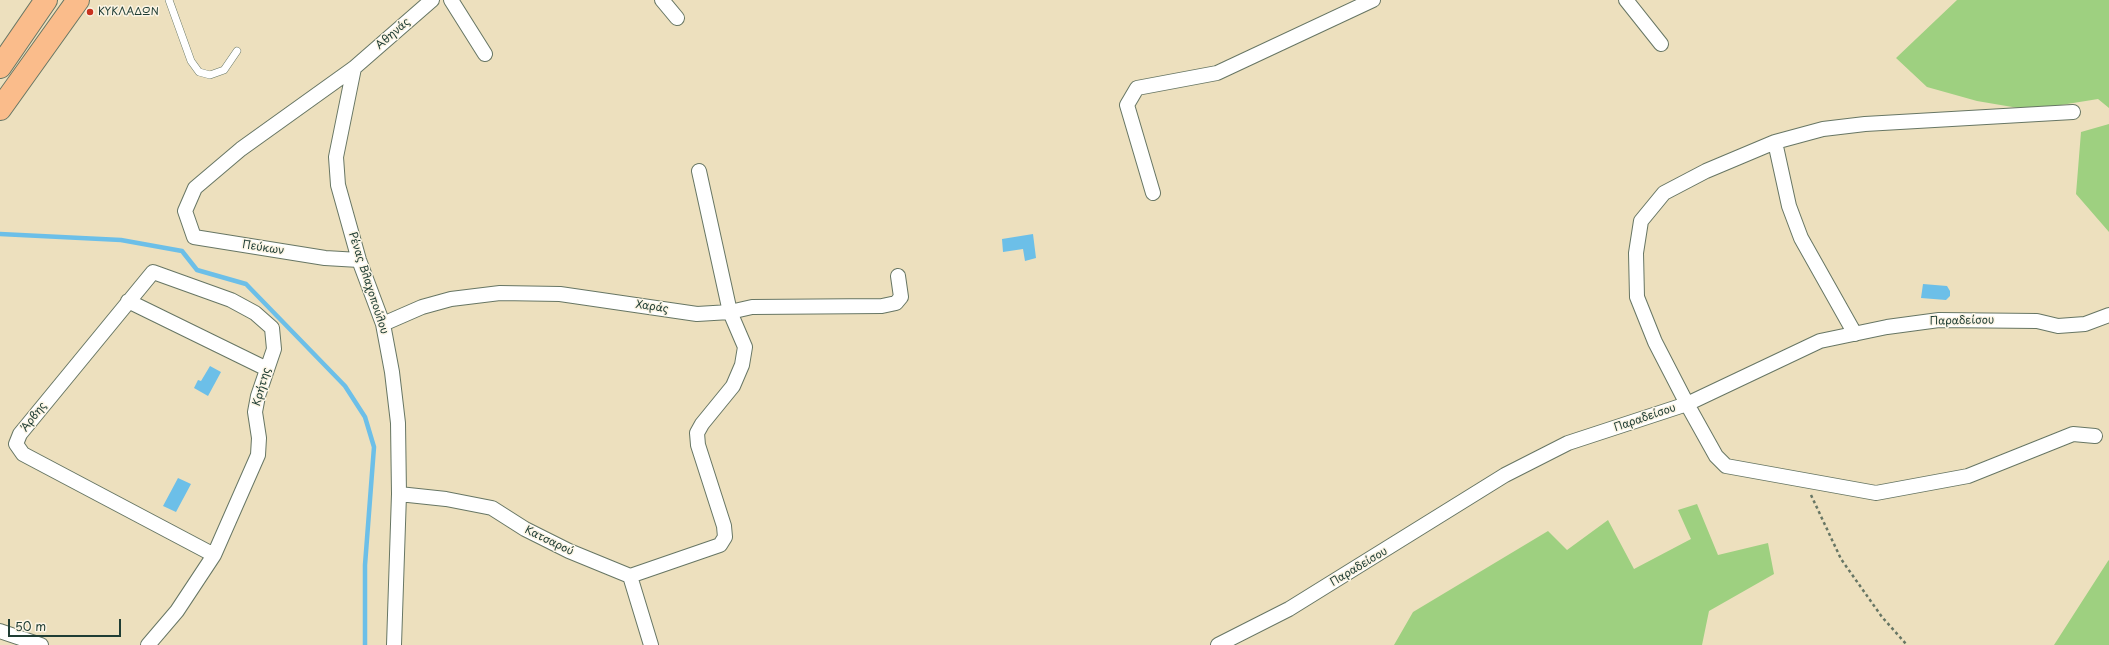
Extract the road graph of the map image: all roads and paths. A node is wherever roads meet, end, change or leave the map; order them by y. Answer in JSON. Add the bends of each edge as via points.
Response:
{"nodes":[{"id":1,"x":46,"y":0,"type":"edge"},
{"id":2,"x":78,"y":0,"type":"edge"},
{"id":3,"x":168,"y":0,"type":"edge"},
{"id":4,"x":432,"y":0,"type":"edge"},
{"id":5,"x":451,"y":0,"type":"edge"},
{"id":6,"x":662,"y":0,"type":"edge"},
{"id":7,"x":1372,"y":0,"type":"edge"},
{"id":8,"x":1626,"y":0,"type":"edge"},
{"id":9,"x":677,"y":18,"type":"dead end"},
{"id":10,"x":1661,"y":44,"type":"dead end"},
{"id":11,"x":237,"y":51,"type":"dead end"},
{"id":12,"x":485,"y":54,"type":"dead end"},
{"id":13,"x":0,"y":67,"type":"edge"},
{"id":14,"x":354,"y":68,"type":"junction"},
{"id":15,"x":0,"y":109,"type":"edge"},
{"id":16,"x":2073,"y":112,"type":"dead end"},
{"id":17,"x":1775,"y":142,"type":"junction"},
{"id":18,"x":699,"y":171,"type":"dead end"},
{"id":19,"x":1153,"y":192,"type":"dead end"},
{"id":20,"x":185,"y":211,"type":"joint"},
{"id":21,"x":359,"y":260,"type":"junction"},
{"id":22,"x":153,"y":272,"type":"joint"},
{"id":23,"x":898,"y":276,"type":"dead end"},
{"id":24,"x":128,"y":302,"type":"junction"},
{"id":25,"x":730,"y":312,"type":"junction"},
{"id":26,"x":2109,"y":315,"type":"edge"},
{"id":27,"x":382,"y":324,"type":"junction"},
{"id":28,"x":1855,"y":334,"type":"junction"},
{"id":29,"x":267,"y":369,"type":"junction"},
{"id":30,"x":1687,"y":404,"type":"junction"},
{"id":31,"x":2095,"y":436,"type":"dead end"},
{"id":32,"x":1804,"y":480,"type":"junction"},
{"id":33,"x":399,"y":494,"type":"junction"},
{"id":34,"x":214,"y":555,"type":"junction"},
{"id":35,"x":630,"y":576,"type":"junction"},
{"id":36,"x":0,"y":631,"type":"edge"},
{"id":37,"x":41,"y":645,"type":"edge"},
{"id":38,"x":148,"y":645,"type":"edge"},
{"id":39,"x":394,"y":645,"type":"edge"},
{"id":40,"x":651,"y":645,"type":"edge"},
{"id":41,"x":1218,"y":645,"type":"edge"},
{"id":42,"x":1907,"y":645,"type":"edge"}],
"edges":[{"from":1,"to":13,"type":"main road"},
{"from":2,"to":15,"type":"main road"},
{"from":3,"to":11,"type":"lane","via":[[191,61],[200,72],[210,75],[224,70]]},
{"from":4,"to":14,"type":"street","name":"Αθηνάς"},
{"from":5,"to":12,"type":"street"},
{"from":6,"to":9,"type":"street"},
{"from":7,"to":19,"type":"street","via":[[1217,73],[1137,88],[1127,104]]},
{"from":8,"to":10,"type":"street"},
{"from":14,"to":20,"type":"street","name":"Αθηνάς","via":[[241,148],[195,188]]},
{"from":14,"to":21,"type":"street","name":"Ρένας Βλαχοπούλου","via":[[336,157],[338,185]]},
{"from":16,"to":17,"type":"street","via":[[1865,124],[1823,129]]},
{"from":17,"to":28,"type":"street","via":[[1789,206],[1801,238]]},
{"from":17,"to":30,"type":"street","via":[[1706,171],[1664,193],[1641,221],[1636,253],[1637,297],[1655,342]]},
{"from":18,"to":25,"type":"street"},
{"from":20,"to":21,"type":"street","name":"Πεύκων","via":[[194,237],[325,258]]},
{"from":21,"to":27,"type":"street","name":"Ρένας Βλαχοπούλου"},
{"from":22,"to":24,"type":"street","name":"Άρβης"},
{"from":22,"to":29,"type":"street","name":"Κρήτης","via":[[231,300],[255,313],[272,328],[274,349]]},
{"from":23,"to":25,"type":"street","name":"Χαράς","via":[[902,297],[896,303],[882,306],[752,307]]},
{"from":24,"to":29,"type":"street"},
{"from":24,"to":34,"type":"street","name":"Άρβης","via":[[20,434],[16,444],[23,454]]},
{"from":25,"to":27,"type":"street","name":"Χαράς","via":[[697,314],[560,294],[500,293],[451,299]]},
{"from":25,"to":35,"type":"street","via":[[745,347],[742,365],[734,386],[697,433],[698,445],[724,526],[725,537],[720,544]]},
{"from":26,"to":28,"type":"street","name":"Παραδείσου","via":[[2085,324],[2058,326],[2037,321],[1939,320]]},
{"from":27,"to":33,"type":"street","name":"Ρένας Βλαχοπούλου","via":[[392,372],[398,423]]},
{"from":28,"to":30,"type":"street","name":"Παραδείσου","via":[[1820,341]]},
{"from":29,"to":34,"type":"street","name":"Κρήτης","via":[[255,412],[259,438],[258,454]]},
{"from":30,"to":32,"type":"street","via":[[1716,456],[1726,466]]},
{"from":30,"to":41,"type":"street","name":"Παραδείσου","via":[[1568,443],[1540,457],[1505,475],[1289,609]]},
{"from":31,"to":32,"type":"street","via":[[2073,434],[1968,476],[1876,493]]},
{"from":32,"to":42,"type":"path","via":[[1841,559],[1882,617]]},
{"from":33,"to":35,"type":"street","name":"Κατσαρού","via":[[446,499],[492,508],[525,529],[568,551]]},
{"from":33,"to":39,"type":"street","name":"Ρένας Βλαχοπούλου"},
{"from":34,"to":38,"type":"street","name":"Κρήτης","via":[[177,611]]},
{"from":35,"to":40,"type":"street"},
{"from":36,"to":37,"type":"street"}]}
